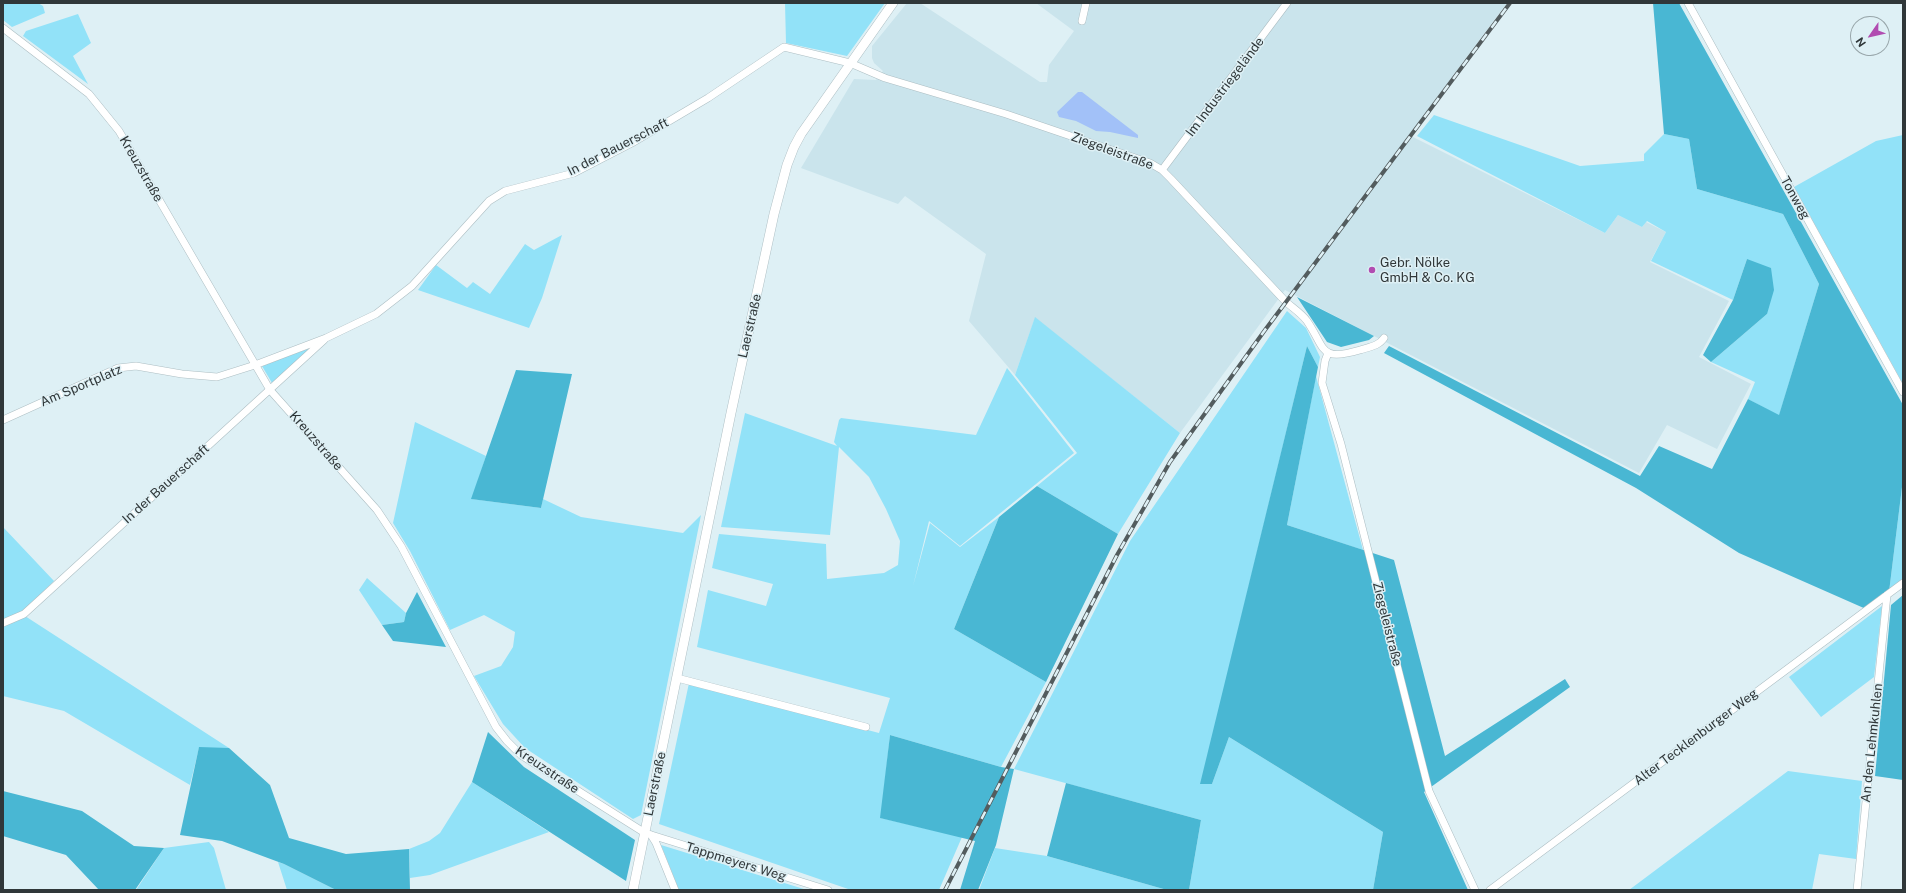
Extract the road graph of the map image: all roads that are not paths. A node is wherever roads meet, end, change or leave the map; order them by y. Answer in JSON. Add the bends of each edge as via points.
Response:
{"nodes":[{"id":1,"x":893,"y":3,"type":"edge"},
{"id":2,"x":1086,"y":3,"type":"edge"},
{"id":3,"x":1287,"y":3,"type":"edge"},
{"id":4,"x":1688,"y":3,"type":"edge"},
{"id":5,"x":1082,"y":21,"type":"dead end"},
{"id":6,"x":3,"y":28,"type":"edge"},
{"id":7,"x":850,"y":63,"type":"junction"},
{"id":8,"x":1162,"y":170,"type":"junction"},
{"id":9,"x":326,"y":338,"type":"junction"},
{"id":10,"x":1384,"y":338,"type":"dead end"},
{"id":11,"x":1328,"y":353,"type":"junction"},
{"id":12,"x":256,"y":365,"type":"junction"},
{"id":13,"x":270,"y":390,"type":"junction"},
{"id":14,"x":1903,"y":392,"type":"edge"},
{"id":15,"x":3,"y":420,"type":"edge"},
{"id":16,"x":1903,"y":584,"type":"edge"},
{"id":17,"x":1887,"y":595,"type":"junction"},
{"id":18,"x":3,"y":623,"type":"edge"},
{"id":19,"x":677,"y":678,"type":"junction"},
{"id":20,"x":866,"y":727,"type":"dead end"},
{"id":21,"x":648,"y":834,"type":"junction"},
{"id":22,"x":633,"y":890,"type":"edge"},
{"id":23,"x":675,"y":890,"type":"edge"},
{"id":24,"x":828,"y":890,"type":"edge"},
{"id":25,"x":1475,"y":890,"type":"edge"},
{"id":26,"x":1490,"y":890,"type":"edge"},
{"id":27,"x":1857,"y":890,"type":"edge"}],
"edges":[{"from":1,"to":7,"type":"main road","name":"Laerstraße"},
{"from":2,"to":5,"type":"street"},
{"from":3,"to":8,"type":"street","name":"Im Industriegelände"},
{"from":4,"to":14,"type":"street","name":"Tonweg"},
{"from":6,"to":12,"type":"street","name":"Kreuzstraße","via":[[89,94],[119,131]]},
{"from":7,"to":8,"type":"street","name":"Ziegeleistraße","via":[[885,78],[1006,114],[1150,163]]},
{"from":7,"to":9,"type":"street","name":"In der Bauerschaft","via":[[784,47],[708,98],[632,143],[574,172],[505,191],[489,201],[412,286],[376,314]]},
{"from":7,"to":19,"type":"main road","name":"Laerstraße","via":[[794,147],[781,184]]},
{"from":8,"to":11,"type":"street","name":"Ziegeleistraße","via":[[1306,320],[1322,349]]},
{"from":9,"to":12,"type":"street","name":"In der Bauerschaft"},
{"from":9,"to":13,"type":"street","name":"In der Bauerschaft"},
{"from":10,"to":11,"type":"street","via":[[1376,345],[1349,353]]},
{"from":11,"to":25,"type":"street","name":"Ziegeleistraße","via":[[1324,361],[1322,384],[1341,444],[1429,791]]},
{"from":12,"to":13,"type":"street","name":"Kreuzstraße"},
{"from":12,"to":15,"type":"street","name":"Am Sportplatz","via":[[217,377],[136,366],[118,368]]},
{"from":13,"to":18,"type":"street","name":"In der Bauerschaft","via":[[24,614]]},
{"from":13,"to":21,"type":"street","name":"Kreuzstraße","via":[[377,510],[400,546],[496,727],[507,741],[521,754]]},
{"from":16,"to":17,"type":"street","name":"Alter Tecklenburger Weg"},
{"from":17,"to":26,"type":"street","name":"Alter Tecklenburger Weg"},
{"from":17,"to":27,"type":"street","name":"An den Lehmkuhlen"},
{"from":19,"to":20,"type":"street"},
{"from":19,"to":21,"type":"main road","name":"Laerstraße"},
{"from":21,"to":22,"type":"main road","name":"Laerstraße"},
{"from":21,"to":23,"type":"street","via":[[656,843]]},
{"from":21,"to":24,"type":"street","name":"Tappmeyers Weg"}]}
